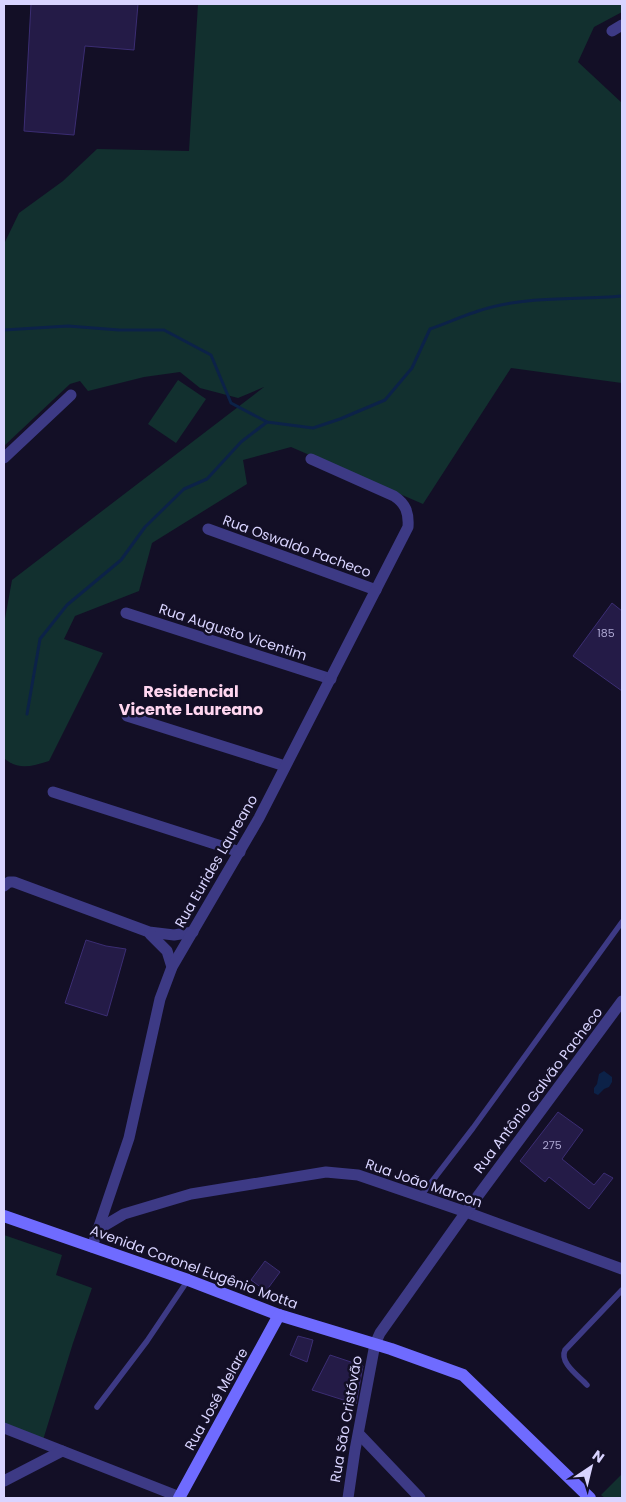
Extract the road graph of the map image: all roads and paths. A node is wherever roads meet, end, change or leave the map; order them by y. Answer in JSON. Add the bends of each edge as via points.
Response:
{"nodes":[{"id":1,"x":622,"y":25,"type":"edge"},
{"id":2,"x":612,"y":32,"type":"dead end"},
{"id":3,"x":71,"y":396,"type":"dead end"},
{"id":4,"x":4,"y":458,"type":"edge"},
{"id":5,"x":310,"y":459,"type":"dead end"},
{"id":6,"x":208,"y":529,"type":"dead end"},
{"id":7,"x":376,"y":590,"type":"junction"},
{"id":8,"x":126,"y":613,"type":"dead end"},
{"id":9,"x":331,"y":679,"type":"junction"},
{"id":10,"x":127,"y":716,"type":"dead end"},
{"id":11,"x":285,"y":766,"type":"junction"},
{"id":12,"x":53,"y":792,"type":"dead end"},
{"id":13,"x":240,"y":852,"type":"junction"},
{"id":14,"x":4,"y":886,"type":"edge"},
{"id":15,"x":622,"y":922,"type":"edge"},
{"id":16,"x":148,"y":932,"type":"junction"},
{"id":17,"x":192,"y":932,"type":"junction"},
{"id":18,"x":172,"y":967,"type":"junction"},
{"id":19,"x":622,"y":1001,"type":"edge"},
{"id":20,"x":420,"y":1197,"type":"junction"},
{"id":21,"x":466,"y":1212,"type":"junction"},
{"id":22,"x":4,"y":1216,"type":"edge"},
{"id":23,"x":97,"y":1230,"type":"junction"},
{"id":24,"x":92,"y":1246,"type":"junction"},
{"id":25,"x":622,"y":1269,"type":"edge"},
{"id":26,"x":188,"y":1280,"type":"junction"},
{"id":27,"x":622,"y":1290,"type":"edge"},
{"id":28,"x":279,"y":1314,"type":"junction"},
{"id":29,"x":375,"y":1344,"type":"junction"},
{"id":30,"x":587,"y":1385,"type":"dead end"},
{"id":31,"x":97,"y":1407,"type":"dead end"},
{"id":32,"x":4,"y":1428,"type":"edge"},
{"id":33,"x":359,"y":1434,"type":"junction"},
{"id":34,"x":62,"y":1452,"type":"junction"},
{"id":35,"x":4,"y":1482,"type":"edge"},
{"id":36,"x":180,"y":1498,"type":"edge"},
{"id":37,"x":348,"y":1498,"type":"edge"},
{"id":38,"x":420,"y":1498,"type":"edge"},
{"id":39,"x":590,"y":1498,"type":"edge"}],
"edges":[{"from":1,"to":2,"type":"street"},
{"from":3,"to":4,"type":"street"},
{"from":5,"to":7,"type":"street","name":"Rua Eurides Laureano","via":[[390,493],[403,502],[408,527]]},
{"from":6,"to":7,"type":"street","name":"Rua Oswaldo Pacheco"},
{"from":7,"to":9,"type":"street","name":"Rua Eurides Laureano"},
{"from":8,"to":9,"type":"street","name":"Rua Augusto Vicentim"},
{"from":9,"to":11,"type":"street","name":"Rua Eurides Laureano"},
{"from":10,"to":11,"type":"street"},
{"from":11,"to":13,"type":"street","name":"Rua Eurides Laureano"},
{"from":12,"to":13,"type":"street"},
{"from":13,"to":17,"type":"street","name":"Rua Eurides Laureano"},
{"from":14,"to":16,"type":"street","via":[[14,882]]},
{"from":15,"to":20,"type":"lane"},
{"from":16,"to":17,"type":"street","via":[[174,935]]},
{"from":16,"to":18,"type":"street","via":[[167,951]]},
{"from":17,"to":18,"type":"street","name":"Rua Eurides Laureano"},
{"from":18,"to":23,"type":"street","name":"Rua Eurides Laureano","via":[[160,999],[129,1138]]},
{"from":19,"to":21,"type":"street","name":"Rua Antônio Galvão Pacheco"},
{"from":20,"to":21,"type":"street","name":"Rua João Marcon"},
{"from":20,"to":23,"type":"street","name":"Rua João Marcon","via":[[358,1175],[320,1172],[190,1194],[124,1214]]},
{"from":21,"to":25,"type":"street","name":"Rua João Marcon"},
{"from":21,"to":29,"type":"street","name":"Rua Antônio Galvão Pacheco"},
{"from":22,"to":24,"type":"main road","name":"Avenida Coronel Eugênio Motta"},
{"from":23,"to":24,"type":"street","name":"Rua Eurides Laureano"},
{"from":24,"to":26,"type":"main road","name":"Avenida Coronel Eugênio Motta"},
{"from":26,"to":28,"type":"main road","name":"Avenida Coronel Eugênio Motta"},
{"from":26,"to":31,"type":"lane"},
{"from":27,"to":30,"type":"lane","via":[[563,1354],[564,1361]]},
{"from":28,"to":29,"type":"main road","name":"Avenida Coronel Eugênio Motta"},
{"from":28,"to":36,"type":"main road","name":"Rua José Melare"},
{"from":29,"to":33,"type":"street","name":"Rua São Cristóvão"},
{"from":29,"to":39,"type":"main road","name":"Avenida Coronel Eugênio Motta","via":[[462,1375]]},
{"from":32,"to":34,"type":"street"},
{"from":33,"to":37,"type":"street","name":"Rua São Cristóvão"},
{"from":33,"to":38,"type":"street"},
{"from":34,"to":35,"type":"street"},
{"from":34,"to":36,"type":"street"}]}
